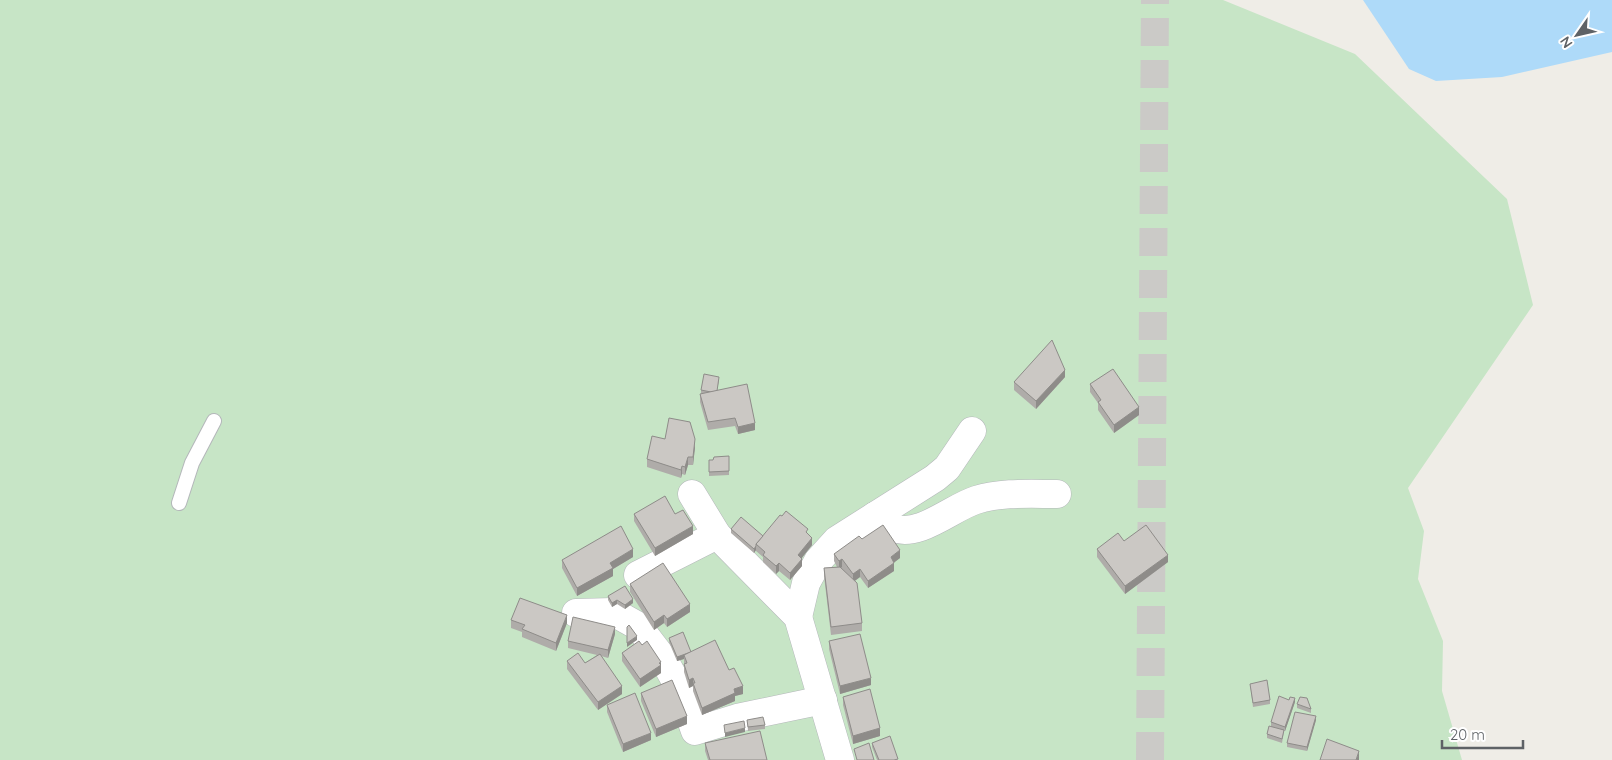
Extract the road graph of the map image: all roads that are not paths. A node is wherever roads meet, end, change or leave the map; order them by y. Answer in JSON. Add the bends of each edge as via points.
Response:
{"nodes":[{"id":1,"x":214,"y":421,"type":"dead end"},
{"id":2,"x":972,"y":431,"type":"dead end"},
{"id":3,"x":692,"y":494,"type":"dead end"},
{"id":4,"x":1057,"y":494,"type":"dead end"},
{"id":5,"x":179,"y":503,"type":"dead end"},
{"id":6,"x":875,"y":516,"type":"junction"},
{"id":7,"x":717,"y":535,"type":"junction"},
{"id":8,"x":638,"y":575,"type":"dead end"},
{"id":9,"x":576,"y":613,"type":"dead end"},
{"id":10,"x":798,"y":617,"type":"junction"},
{"id":11,"x":823,"y":700,"type":"junction"},
{"id":12,"x":840,"y":760,"type":"edge"}],
"edges":[{"from":1,"to":5,"type":"lane","via":[[192,463]]},
{"from":2,"to":6,"type":"street","via":[[947,468]]},
{"from":3,"to":7,"type":"street"},
{"from":4,"to":6,"type":"street","via":[[982,498],[919,528],[906,530],[895,528]]},
{"from":6,"to":10,"type":"street","via":[[836,540],[818,561],[806,583]]},
{"from":7,"to":8,"type":"street"},
{"from":7,"to":10,"type":"street"},
{"from":9,"to":11,"type":"street","via":[[612,612],[638,626],[664,660],[681,691],[695,731],[737,718]]},
{"from":10,"to":11,"type":"street"},
{"from":11,"to":12,"type":"street"}]}
